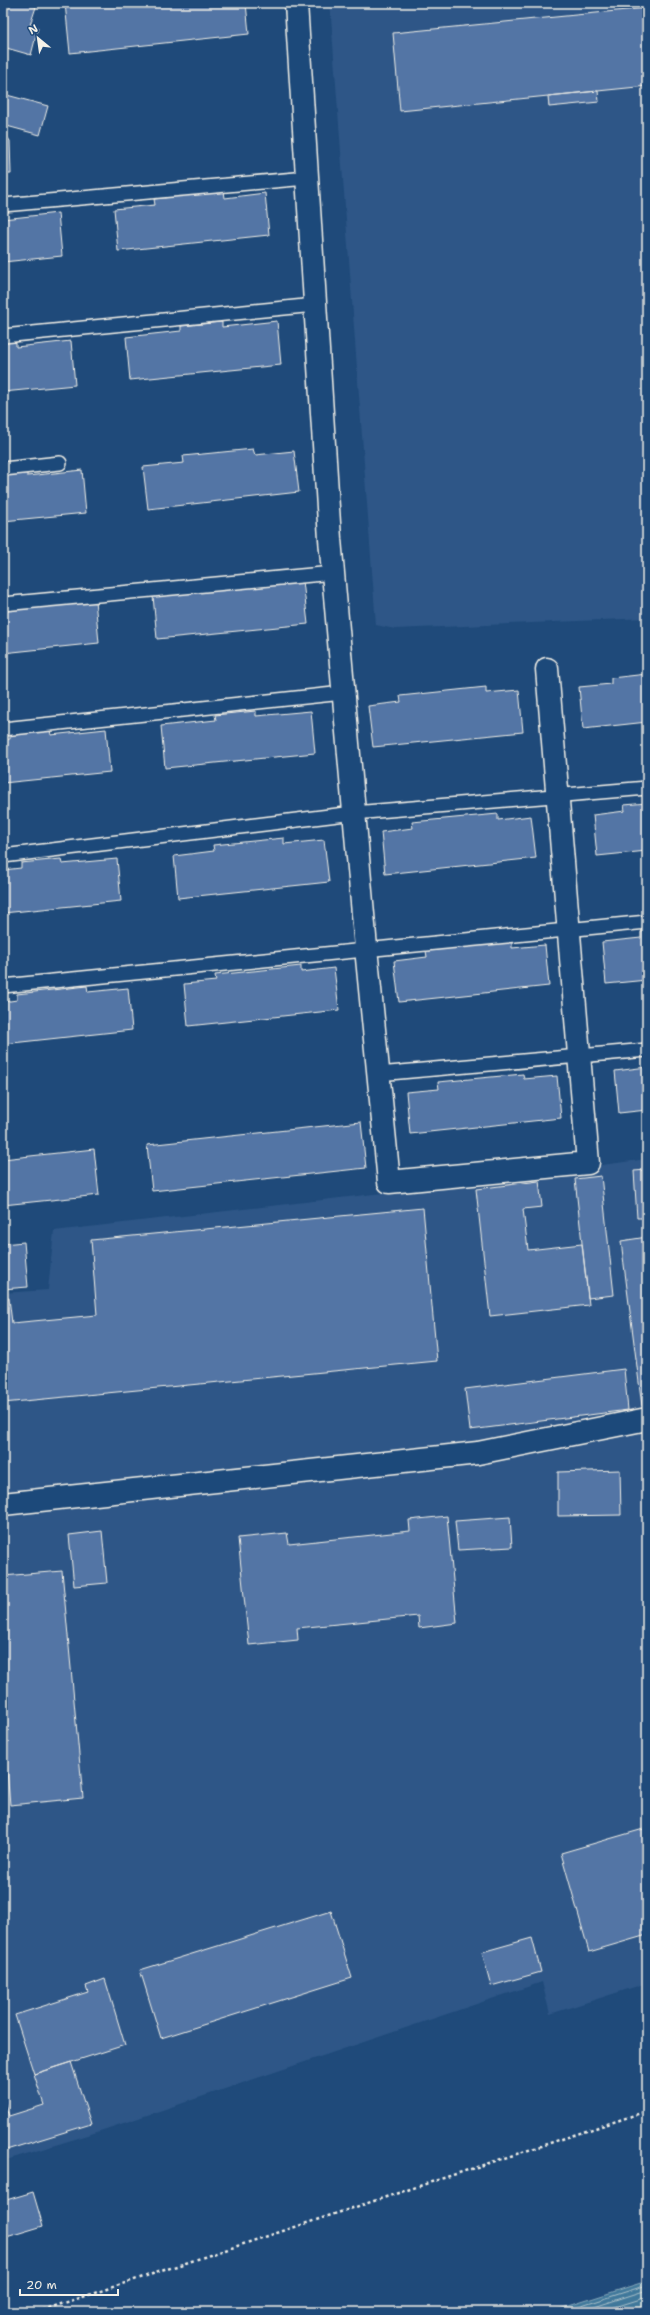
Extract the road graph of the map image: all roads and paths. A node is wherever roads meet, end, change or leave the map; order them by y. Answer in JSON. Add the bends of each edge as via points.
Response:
{"nodes":[{"id":1,"x":296,"y":3,"type":"edge"},
{"id":2,"x":307,"y":178,"type":"junction"},
{"id":3,"x":3,"y":205,"type":"edge"},
{"id":4,"x":315,"y":305,"type":"junction"},
{"id":5,"x":3,"y":336,"type":"edge"},
{"id":6,"x":60,"y":463,"type":"dead end"},
{"id":7,"x":3,"y":469,"type":"edge"},
{"id":8,"x":333,"y":573,"type":"junction"},
{"id":9,"x":3,"y":604,"type":"edge"},
{"id":10,"x":547,"y":669,"type":"dead end"},
{"id":11,"x":343,"y":693,"type":"junction"},
{"id":12,"x":3,"y":729,"type":"edge"},
{"id":13,"x":647,"y":788,"type":"edge"},
{"id":14,"x":558,"y":795,"type":"junction"},
{"id":15,"x":354,"y":813,"type":"junction"},
{"id":16,"x":3,"y":856,"type":"edge"},
{"id":17,"x":647,"y":922,"type":"edge"},
{"id":18,"x":568,"y":928,"type":"junction"},
{"id":19,"x":366,"y":948,"type":"junction"},
{"id":20,"x":3,"y":986,"type":"edge"},
{"id":21,"x":647,"y":1050,"type":"edge"},
{"id":22,"x":579,"y":1057,"type":"junction"},
{"id":23,"x":378,"y":1074,"type":"junction"},
{"id":24,"x":647,"y":1419,"type":"edge"},
{"id":25,"x":3,"y":1504,"type":"edge"},
{"id":26,"x":647,"y":2111,"type":"edge"},
{"id":27,"x":38,"y":2312,"type":"edge"}],
"edges":[{"from":1,"to":2,"type":"street"},
{"from":2,"to":3,"type":"lane"},
{"from":2,"to":4,"type":"street"},
{"from":4,"to":5,"type":"lane"},
{"from":4,"to":8,"type":"street"},
{"from":6,"to":7,"type":"lane"},
{"from":8,"to":9,"type":"lane"},
{"from":8,"to":11,"type":"street"},
{"from":10,"to":14,"type":"street"},
{"from":11,"to":12,"type":"lane"},
{"from":11,"to":15,"type":"street"},
{"from":13,"to":14,"type":"lane"},
{"from":14,"to":15,"type":"lane"},
{"from":14,"to":18,"type":"street"},
{"from":15,"to":16,"type":"lane"},
{"from":15,"to":19,"type":"street"},
{"from":17,"to":18,"type":"lane"},
{"from":18,"to":19,"type":"lane"},
{"from":18,"to":22,"type":"street"},
{"from":19,"to":20,"type":"lane"},
{"from":19,"to":23,"type":"street"},
{"from":21,"to":22,"type":"lane"},
{"from":22,"to":23,"type":"lane"},
{"from":22,"to":23,"type":"street","via":[[588,1163],[389,1182]]},
{"from":24,"to":25,"type":"street","via":[[478,1453]]},
{"from":26,"to":27,"type":"path"}]}
